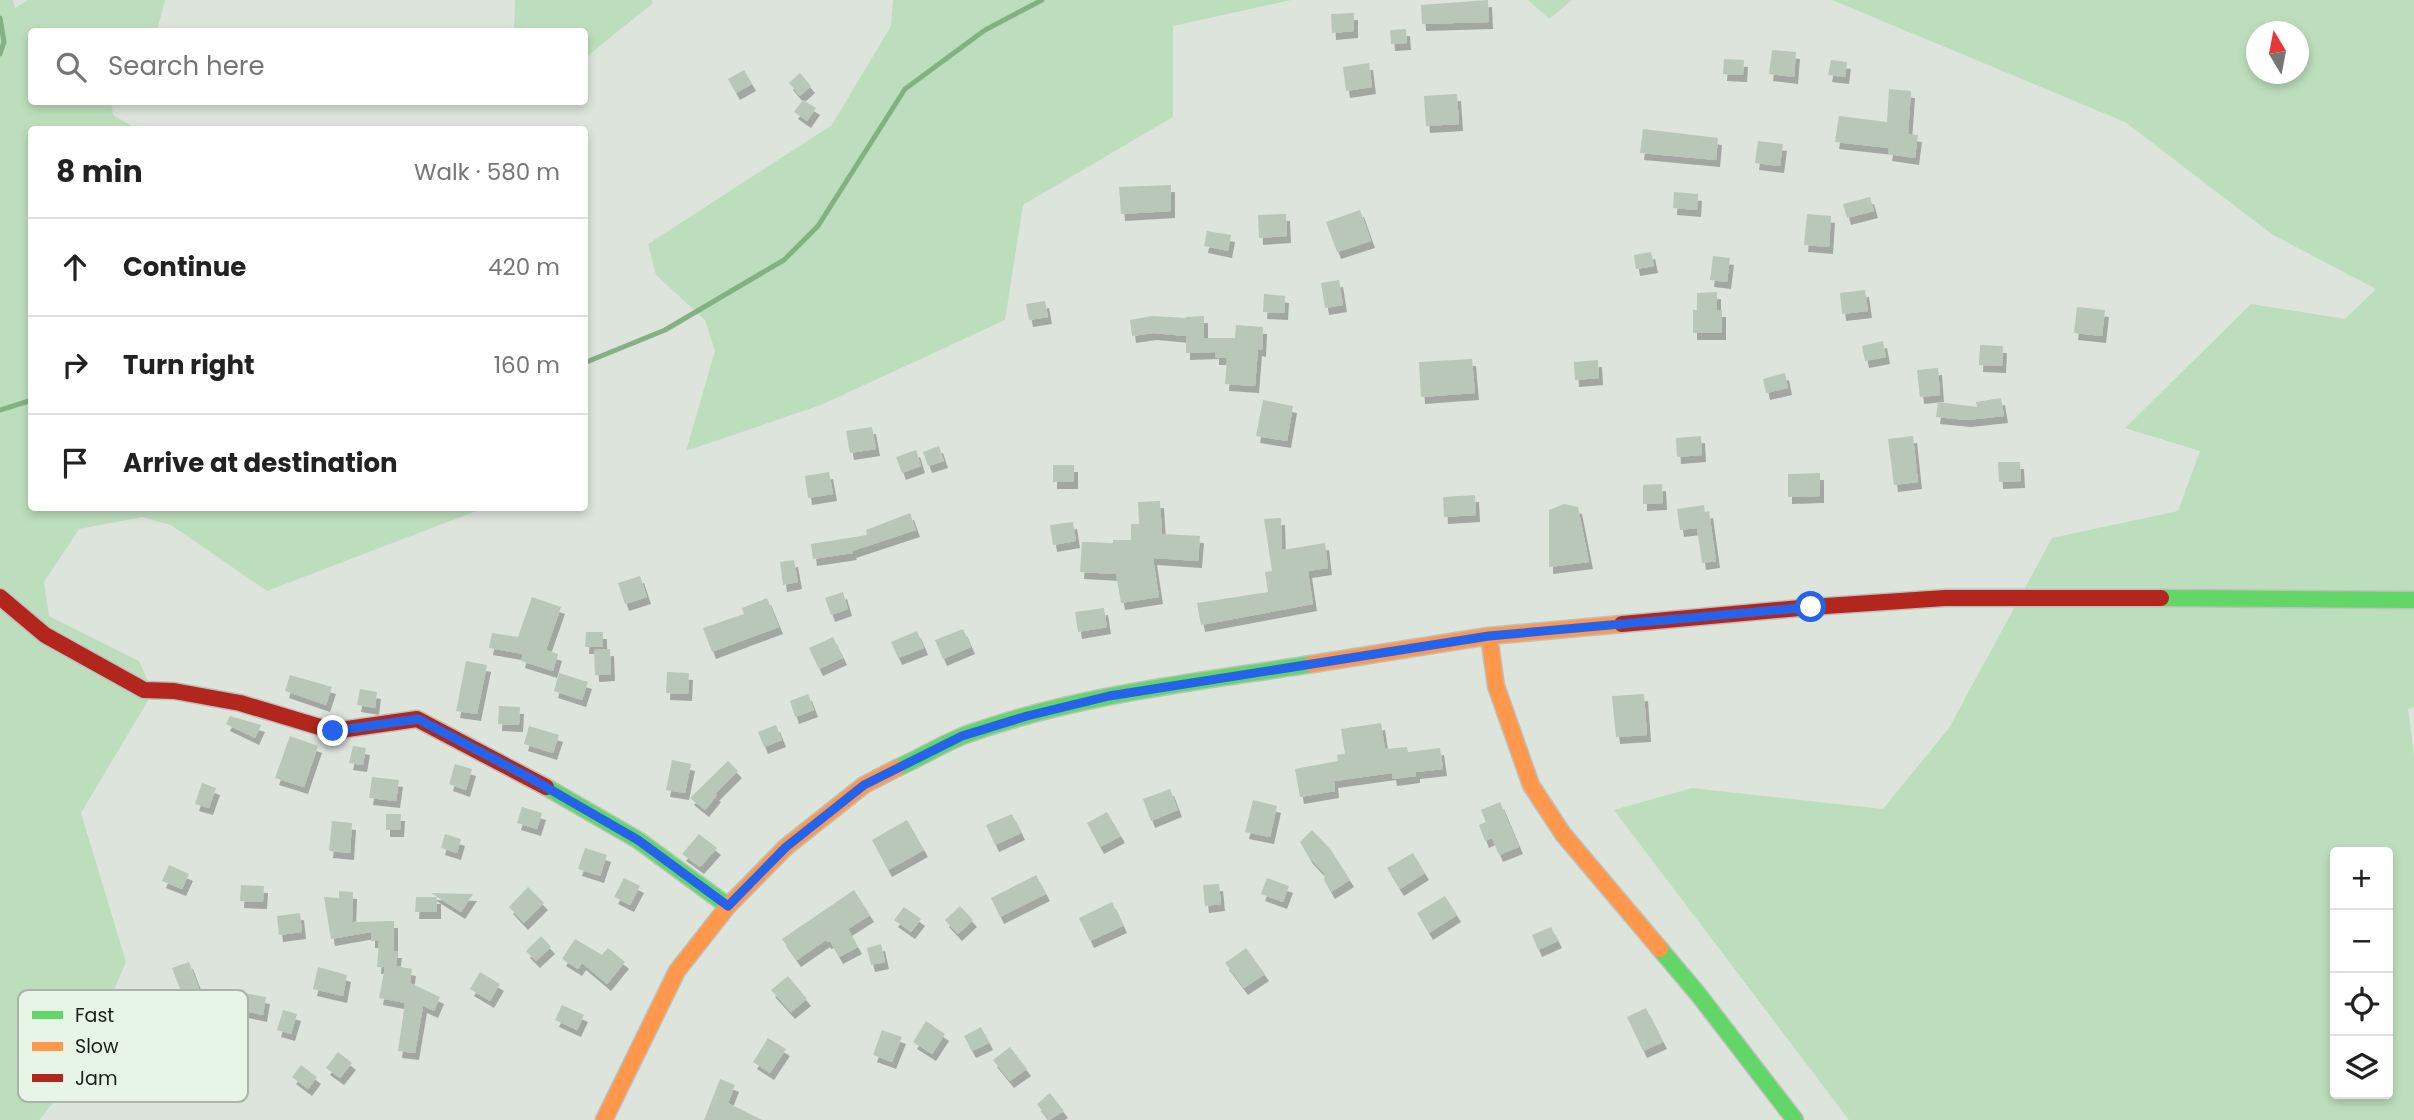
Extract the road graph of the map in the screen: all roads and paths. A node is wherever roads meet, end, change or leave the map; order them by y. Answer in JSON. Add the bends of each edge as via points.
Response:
{"nodes":[{"id":1,"x":0,"y":597,"type":"edge"},
{"id":2,"x":2414,"y":600,"type":"edge"},
{"id":3,"x":1489,"y":636,"type":"junction"},
{"id":4,"x":728,"y":906,"type":"junction"},
{"id":5,"x":604,"y":1120,"type":"edge"},
{"id":6,"x":1795,"y":1120,"type":"edge"}],
"edges":[{"from":1,"to":4,"type":"main road","via":[[45,635],[144,690],[240,704],[333,731],[418,719],[638,840]]},
{"from":2,"to":3,"type":"main road","via":[[1945,598]]},
{"from":3,"to":4,"type":"main road","via":[[1109,696],[962,736],[864,785],[786,847]]},
{"from":3,"to":6,"type":"main road","via":[[1496,686],[1531,785],[1563,834],[1699,994]]},
{"from":4,"to":5,"type":"main road","via":[[677,971]]}]}
